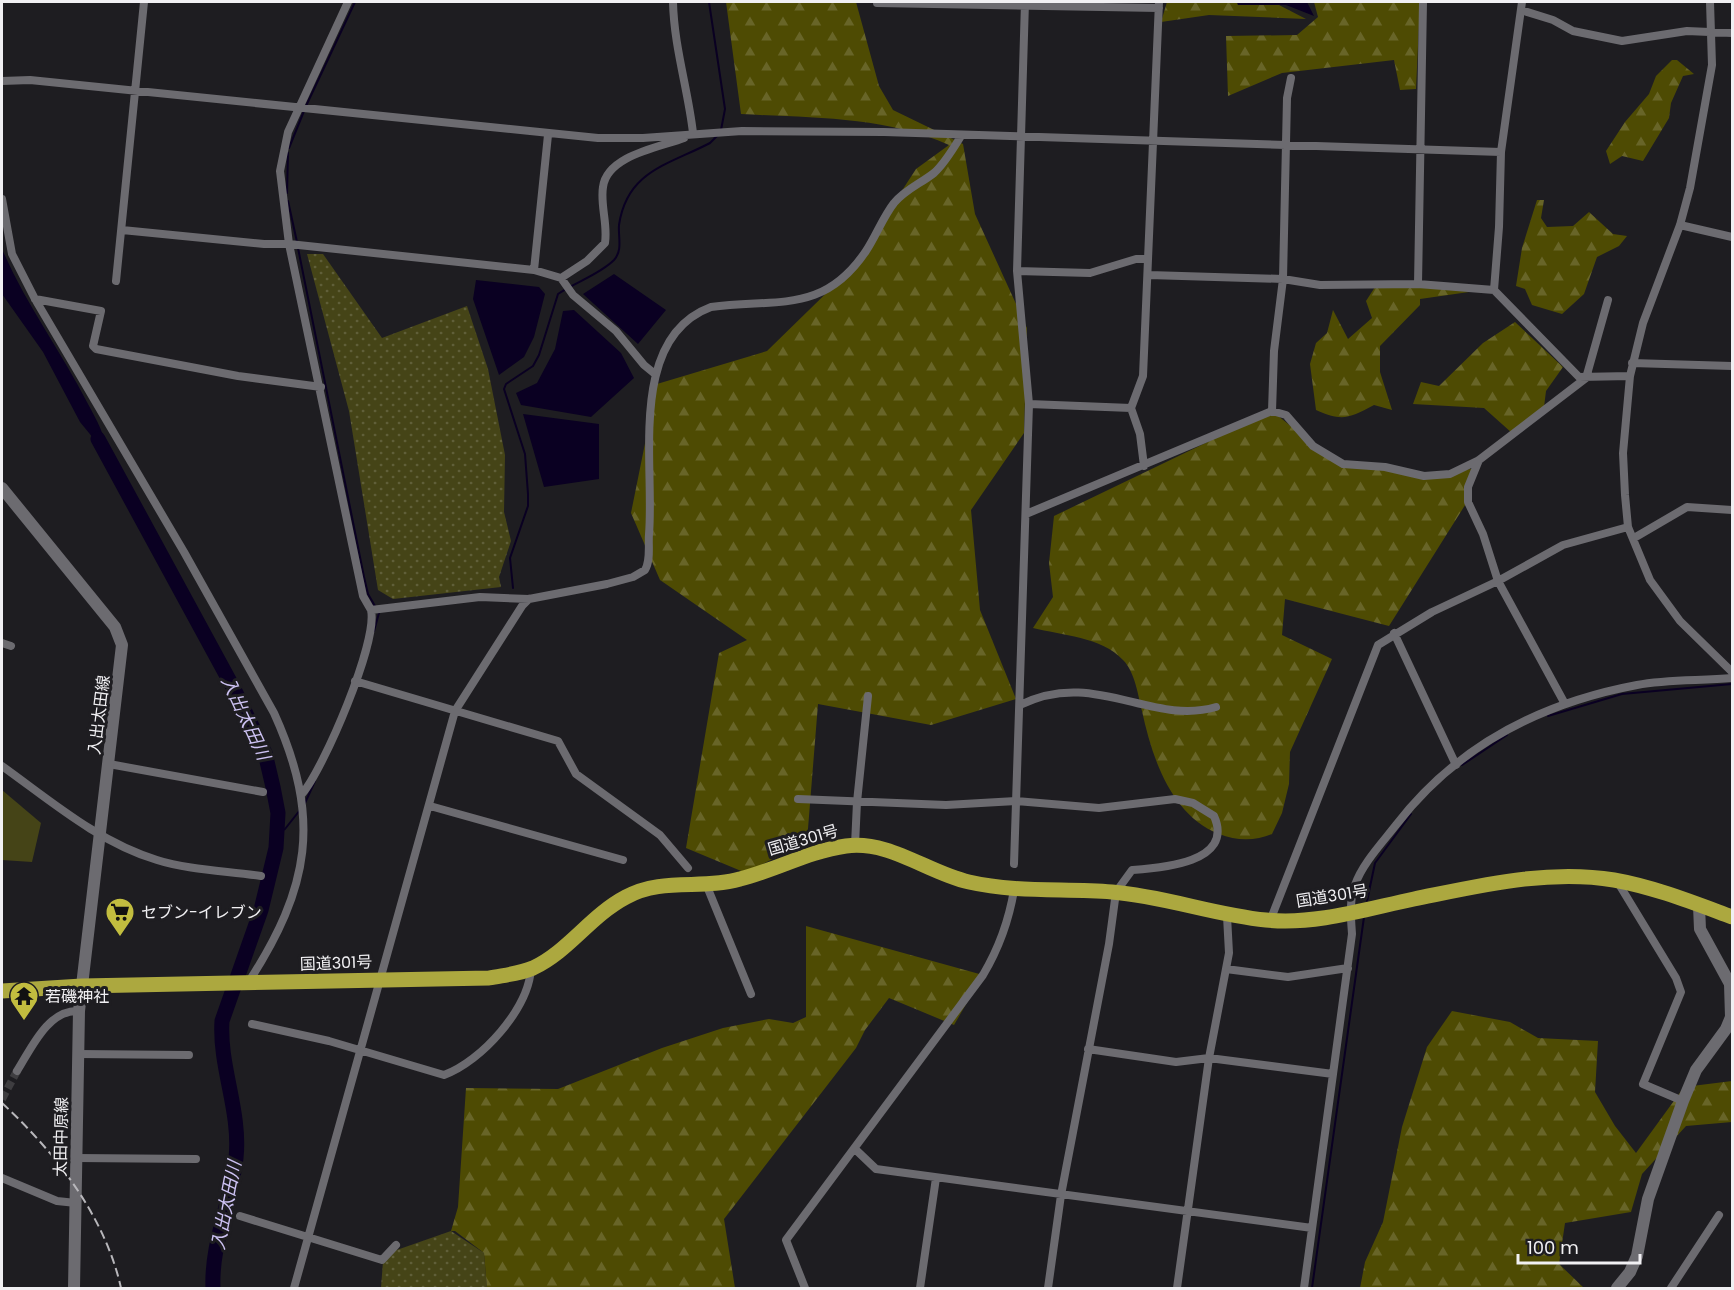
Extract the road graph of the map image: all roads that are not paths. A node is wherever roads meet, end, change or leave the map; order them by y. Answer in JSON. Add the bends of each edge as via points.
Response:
{"nodes":[{"id":1,"x":144,"y":2,"type":"edge"},
{"id":2,"x":348,"y":2,"type":"edge"},
{"id":3,"x":673,"y":2,"type":"edge"},
{"id":4,"x":1423,"y":2,"type":"edge"},
{"id":5,"x":1710,"y":2,"type":"edge"},
{"id":6,"x":877,"y":3,"type":"dead end"},
{"id":7,"x":1025,"y":3,"type":"edge"},
{"id":8,"x":1159,"y":5,"type":"edge"},
{"id":9,"x":1521,"y":6,"type":"edge"},
{"id":10,"x":1712,"y":33,"type":"junction"},
{"id":11,"x":1732,"y":33,"type":"edge"},
{"id":12,"x":1291,"y":78,"type":"dead end"},
{"id":13,"x":2,"y":81,"type":"edge"},
{"id":14,"x":134,"y":91,"type":"junction"},
{"id":15,"x":298,"y":108,"type":"junction"},
{"id":16,"x":693,"y":133,"type":"junction"},
{"id":17,"x":548,"y":135,"type":"junction"},
{"id":18,"x":961,"y":136,"type":"junction"},
{"id":19,"x":1021,"y":137,"type":"junction"},
{"id":20,"x":1153,"y":142,"type":"junction"},
{"id":21,"x":1285,"y":146,"type":"junction"},
{"id":22,"x":1420,"y":150,"type":"junction"},
{"id":23,"x":1501,"y":152,"type":"junction"},
{"id":24,"x":2,"y":199,"type":"edge"},
{"id":25,"x":1680,"y":225,"type":"junction"},
{"id":26,"x":122,"y":230,"type":"junction"},
{"id":27,"x":1732,"y":237,"type":"edge"},
{"id":28,"x":289,"y":244,"type":"junction"},
{"id":29,"x":1148,"y":259,"type":"junction"},
{"id":30,"x":534,"y":270,"type":"junction"},
{"id":31,"x":1017,"y":271,"type":"junction"},
{"id":32,"x":1149,"y":275,"type":"junction"},
{"id":33,"x":561,"y":278,"type":"junction"},
{"id":34,"x":1283,"y":279,"type":"junction"},
{"id":35,"x":116,"y":281,"type":"dead end"},
{"id":36,"x":1418,"y":284,"type":"junction"},
{"id":37,"x":1494,"y":290,"type":"junction"},
{"id":38,"x":35,"y":299,"type":"junction"},
{"id":39,"x":1608,"y":300,"type":"dead end"},
{"id":40,"x":1632,"y":363,"type":"junction"},
{"id":41,"x":1732,"y":366,"type":"edge"},
{"id":42,"x":655,"y":374,"type":"junction"},
{"id":43,"x":1630,"y":376,"type":"junction"},
{"id":44,"x":1586,"y":378,"type":"junction"},
{"id":45,"x":321,"y":387,"type":"junction"},
{"id":46,"x":1029,"y":404,"type":"junction"},
{"id":47,"x":1131,"y":408,"type":"junction"},
{"id":48,"x":1272,"y":411,"type":"junction"},
{"id":49,"x":1479,"y":460,"type":"junction"},
{"id":50,"x":1144,"y":466,"type":"junction"},
{"id":51,"x":2,"y":488,"type":"edge"},
{"id":52,"x":1732,"y":510,"type":"edge"},
{"id":53,"x":1026,"y":514,"type":"junction"},
{"id":54,"x":1628,"y":527,"type":"junction"},
{"id":55,"x":1634,"y":538,"type":"junction"},
{"id":56,"x":1498,"y":581,"type":"junction"},
{"id":57,"x":529,"y":599,"type":"junction"},
{"id":58,"x":371,"y":610,"type":"junction"},
{"id":59,"x":1394,"y":633,"type":"junction"},
{"id":60,"x":2,"y":643,"type":"edge"},
{"id":61,"x":11,"y":646,"type":"dead end"},
{"id":62,"x":1732,"y":672,"type":"edge"},
{"id":63,"x":1732,"y":678,"type":"edge"},
{"id":64,"x":355,"y":681,"type":"junction"},
{"id":65,"x":868,"y":696,"type":"dead end"},
{"id":66,"x":1565,"y":704,"type":"junction"},
{"id":67,"x":1020,"y":705,"type":"junction"},
{"id":68,"x":1216,"y":707,"type":"dead end"},
{"id":69,"x":455,"y":711,"type":"junction"},
{"id":70,"x":109,"y":764,"type":"junction"},
{"id":71,"x":1456,"y":765,"type":"junction"},
{"id":72,"x":2,"y":766,"type":"edge"},
{"id":73,"x":262,"y":792,"type":"dead end"},
{"id":74,"x":302,"y":794,"type":"junction"},
{"id":75,"x":798,"y":799,"type":"dead end"},
{"id":76,"x":1016,"y":801,"type":"junction"},
{"id":77,"x":857,"y":802,"type":"junction"},
{"id":78,"x":430,"y":806,"type":"junction"},
{"id":79,"x":98,"y":834,"type":"junction"},
{"id":80,"x":855,"y":845,"type":"junction"},
{"id":81,"x":623,"y":860,"type":"dead end"},
{"id":82,"x":1014,"y":864,"type":"dead end"},
{"id":83,"x":688,"y":868,"type":"dead end"},
{"id":84,"x":261,"y":876,"type":"dead end"},
{"id":85,"x":1617,"y":881,"type":"junction"},
{"id":86,"x":706,"y":884,"type":"junction"},
{"id":87,"x":1014,"y":890,"type":"junction"},
{"id":88,"x":1116,"y":892,"type":"junction"},
{"id":89,"x":1699,"y":906,"type":"junction"},
{"id":90,"x":1351,"y":912,"type":"junction"},
{"id":91,"x":1727,"y":914,"type":"edge"},
{"id":92,"x":1227,"y":916,"type":"junction"},
{"id":93,"x":1270,"y":921,"type":"junction"},
{"id":94,"x":1348,"y":968,"type":"junction"},
{"id":95,"x":531,"y":969,"type":"junction"},
{"id":96,"x":1226,"y":969,"type":"junction"},
{"id":97,"x":380,"y":980,"type":"junction"},
{"id":98,"x":248,"y":983,"type":"junction"},
{"id":99,"x":82,"y":986,"type":"junction"},
{"id":100,"x":2,"y":991,"type":"edge"},
{"id":101,"x":751,"y":994,"type":"dead end"},
{"id":102,"x":79,"y":1011,"type":"junction"},
{"id":103,"x":252,"y":1024,"type":"dead end"},
{"id":104,"x":1729,"y":1027,"type":"edge"},
{"id":105,"x":1088,"y":1049,"type":"junction"},
{"id":106,"x":360,"y":1052,"type":"junction"},
{"id":107,"x":78,"y":1054,"type":"junction"},
{"id":108,"x":189,"y":1055,"type":"dead end"},
{"id":109,"x":1209,"y":1058,"type":"junction"},
{"id":110,"x":17,"y":1071,"type":"tunnel mouth"},
{"id":111,"x":1333,"y":1074,"type":"junction"},
{"id":112,"x":1683,"y":1101,"type":"junction"},
{"id":113,"x":855,"y":1149,"type":"junction"},
{"id":114,"x":77,"y":1158,"type":"junction"},
{"id":115,"x":196,"y":1159,"type":"dead end"},
{"id":116,"x":2,"y":1178,"type":"edge"},
{"id":117,"x":936,"y":1178,"type":"junction"},
{"id":118,"x":1061,"y":1195,"type":"junction"},
{"id":119,"x":76,"y":1203,"type":"junction"},
{"id":120,"x":1188,"y":1212,"type":"junction"},
{"id":121,"x":1719,"y":1215,"type":"dead end"},
{"id":122,"x":240,"y":1216,"type":"dead end"},
{"id":123,"x":1312,"y":1228,"type":"junction"},
{"id":124,"x":307,"y":1238,"type":"junction"},
{"id":125,"x":396,"y":1245,"type":"dead end"},
{"id":126,"x":74,"y":1288,"type":"edge"},
{"id":127,"x":294,"y":1288,"type":"edge"},
{"id":128,"x":804,"y":1288,"type":"edge"},
{"id":129,"x":920,"y":1288,"type":"edge"},
{"id":130,"x":1048,"y":1288,"type":"edge"},
{"id":131,"x":1177,"y":1288,"type":"edge"},
{"id":132,"x":1304,"y":1288,"type":"edge"},
{"id":133,"x":1617,"y":1288,"type":"edge"},
{"id":134,"x":1671,"y":1288,"type":"edge"}],
"edges":[{"from":1,"to":14,"type":"street"},
{"from":2,"to":15,"type":"street"},
{"from":3,"to":16,"type":"street","via":[[677,52]]},
{"from":4,"to":22,"type":"street"},
{"from":5,"to":10,"type":"street"},
{"from":6,"to":7,"type":"street"},
{"from":7,"to":8,"type":"street"},
{"from":7,"to":19,"type":"street"},
{"from":8,"to":20,"type":"street"},
{"from":9,"to":10,"type":"street","via":[[1573,31],[1622,41],[1687,31]]},
{"from":9,"to":23,"type":"street"},
{"from":10,"to":11,"type":"street"},
{"from":10,"to":25,"type":"street","via":[[1712,65]]},
{"from":12,"to":21,"type":"street"},
{"from":13,"to":14,"type":"street","via":[[30,80]]},
{"from":14,"to":15,"type":"street"},
{"from":14,"to":26,"type":"street"},
{"from":15,"to":17,"type":"street"},
{"from":15,"to":28,"type":"street","via":[[282,150],[280,171]]},
{"from":16,"to":17,"type":"street","via":[[643,138]]},
{"from":16,"to":18,"type":"street","via":[[742,130]]},
{"from":16,"to":33,"type":"street","via":[[638,153],[610,172],[603,185],[604,243],[587,261]]},
{"from":17,"to":30,"type":"street"},
{"from":18,"to":19,"type":"street"},
{"from":18,"to":42,"type":"street","via":[[934,172],[912,185],[893,204],[866,252],[845,276],[827,290],[800,301],[724,305],[700,311],[664,349]]},
{"from":19,"to":20,"type":"street"},
{"from":19,"to":31,"type":"street"},
{"from":20,"to":21,"type":"street"},
{"from":20,"to":29,"type":"street"},
{"from":21,"to":22,"type":"street"},
{"from":21,"to":34,"type":"street"},
{"from":22,"to":23,"type":"street"},
{"from":22,"to":36,"type":"street"},
{"from":23,"to":37,"type":"street"},
{"from":24,"to":38,"type":"street","via":[[12,254]]},
{"from":25,"to":27,"type":"street"},
{"from":25,"to":40,"type":"street"},
{"from":26,"to":28,"type":"street"},
{"from":26,"to":35,"type":"street"},
{"from":28,"to":30,"type":"street"},
{"from":28,"to":45,"type":"street"},
{"from":29,"to":31,"type":"street","via":[[1090,273]]},
{"from":29,"to":32,"type":"street"},
{"from":30,"to":33,"type":"street"},
{"from":31,"to":46,"type":"street"},
{"from":32,"to":34,"type":"street"},
{"from":32,"to":47,"type":"street","via":[[1143,376]]},
{"from":33,"to":42,"type":"street","via":[[573,295],[616,331]]},
{"from":34,"to":36,"type":"street","via":[[1320,285]]},
{"from":34,"to":48,"type":"street"},
{"from":36,"to":37,"type":"street"},
{"from":37,"to":44,"type":"street","via":[[1579,377]]},
{"from":38,"to":45,"type":"street","via":[[100,312],[93,346],[96,349]]},
{"from":38,"to":74,"type":"street","via":[[274,713]]},
{"from":39,"to":44,"type":"street"},
{"from":40,"to":41,"type":"street"},
{"from":40,"to":43,"type":"street"},
{"from":42,"to":57,"type":"street","via":[[647,567],[633,577]]},
{"from":43,"to":44,"type":"street"},
{"from":43,"to":54,"type":"street","via":[[1623,453]]},
{"from":44,"to":49,"type":"street"},
{"from":45,"to":58,"type":"street","via":[[363,596]]},
{"from":46,"to":47,"type":"street"},
{"from":46,"to":53,"type":"street"},
{"from":47,"to":50,"type":"street","via":[[1140,434]]},
{"from":48,"to":49,"type":"street","via":[[1286,415],[1313,446],[1343,464],[1443,477]]},
{"from":48,"to":50,"type":"street"},
{"from":49,"to":56,"type":"street","via":[[1468,487],[1468,502]]},
{"from":50,"to":53,"type":"street"},
{"from":51,"to":70,"type":"main road","name":"入出太田線","via":[[115,627],[122,645]]},
{"from":52,"to":55,"type":"street","via":[[1687,507]]},
{"from":53,"to":67,"type":"street"},
{"from":54,"to":55,"type":"street"},
{"from":54,"to":56,"type":"street","via":[[1563,545]]},
{"from":55,"to":62,"type":"street","via":[[1646,573],[1680,621]]},
{"from":56,"to":59,"type":"street"},
{"from":56,"to":66,"type":"street"},
{"from":57,"to":58,"type":"street","via":[[480,597]]},
{"from":57,"to":69,"type":"street"},
{"from":58,"to":64,"type":"street","via":[[367,649]]},
{"from":59,"to":71,"type":"street"},
{"from":59,"to":93,"type":"street","via":[[1378,645]]},
{"from":60,"to":61,"type":"street"},
{"from":63,"to":66,"type":"street","via":[[1638,685]]},
{"from":64,"to":69,"type":"street"},
{"from":64,"to":74,"type":"street","via":[[315,778]]},
{"from":65,"to":77,"type":"street"},
{"from":66,"to":71,"type":"street","via":[[1518,722]]},
{"from":67,"to":68,"type":"street","via":[[1040,695],[1071,692],[1189,712]]},
{"from":67,"to":76,"type":"street"},
{"from":69,"to":78,"type":"street"},
{"from":69,"to":83,"type":"street","via":[[558,741],[576,774],[660,835]]},
{"from":70,"to":73,"type":"street"},
{"from":70,"to":79,"type":"main road","name":"入出太田線"},
{"from":71,"to":90,"type":"street","via":[[1418,796],[1377,850],[1355,884]]},
{"from":72,"to":79,"type":"street"},
{"from":74,"to":98,"type":"street","via":[[305,832],[296,891],[286,918]]},
{"from":75,"to":77,"type":"street"},
{"from":76,"to":77,"type":"street","via":[[946,805]]},
{"from":76,"to":82,"type":"street"},
{"from":76,"to":88,"type":"street","via":[[1099,808],[1175,799],[1193,803],[1214,816],[1217,834],[1201,858],[1132,870]]},
{"from":77,"to":80,"type":"street"},
{"from":78,"to":81,"type":"street"},
{"from":78,"to":97,"type":"street"},
{"from":79,"to":84,"type":"street","via":[[158,861]]},
{"from":79,"to":99,"type":"main road","name":"入出太田線"},
{"from":80,"to":86,"type":"highway","name":"国道301号","via":[[827,849],[740,880]]},
{"from":80,"to":87,"type":"highway","name":"国道301号","via":[[886,850],[951,877]]},
{"from":85,"to":89,"type":"highway","name":"国道301号"},
{"from":85,"to":90,"type":"highway","name":"国道301号","via":[[1544,878],[1493,883]]},
{"from":85,"to":112,"type":"street","via":[[1682,992],[1643,1084]]},
{"from":86,"to":95,"type":"highway","name":"国道301号","via":[[663,884],[630,895],[598,915],[561,950]]},
{"from":86,"to":101,"type":"street"},
{"from":87,"to":88,"type":"highway","name":"国道301号"},
{"from":87,"to":113,"type":"street","via":[[1005,927],[983,975]]},
{"from":88,"to":92,"type":"highway","name":"国道301号"},
{"from":88,"to":105,"type":"street"},
{"from":89,"to":91,"type":"highway","name":"国道301号"},
{"from":89,"to":104,"type":"main road","via":[[1700,929],[1730,984]]},
{"from":90,"to":93,"type":"highway","name":"国道301号","via":[[1302,921]]},
{"from":90,"to":94,"type":"street"},
{"from":92,"to":93,"type":"highway","name":"国道301号"},
{"from":92,"to":96,"type":"street"},
{"from":94,"to":96,"type":"street","via":[[1288,978]]},
{"from":94,"to":111,"type":"street"},
{"from":95,"to":97,"type":"highway","name":"国道301号","via":[[489,978]]},
{"from":95,"to":106,"type":"street","via":[[524,997],[502,1030],[451,1073],[444,1075]]},
{"from":96,"to":109,"type":"street"},
{"from":97,"to":98,"type":"highway","name":"国道301号"},
{"from":97,"to":106,"type":"street"},
{"from":98,"to":99,"type":"highway","name":"国道301号"},
{"from":99,"to":100,"type":"highway","name":"国道301号"},
{"from":99,"to":102,"type":"main road","name":"太田中原線"},
{"from":102,"to":107,"type":"main road","name":"太田中原線"},
{"from":102,"to":110,"type":"street","via":[[70,1010],[45,1027]]},
{"from":103,"to":106,"type":"street"},
{"from":104,"to":112,"type":"main road","via":[[1696,1070]]},
{"from":105,"to":109,"type":"street","via":[[1176,1062]]},
{"from":105,"to":118,"type":"street"},
{"from":106,"to":124,"type":"street"},
{"from":107,"to":108,"type":"street"},
{"from":107,"to":114,"type":"main road","name":"太田中原線"},
{"from":109,"to":111,"type":"street"},
{"from":109,"to":120,"type":"street"},
{"from":111,"to":123,"type":"street"},
{"from":112,"to":133,"type":"main road","via":[[1648,1200],[1637,1256]]},
{"from":113,"to":117,"type":"street","via":[[876,1169]]},
{"from":113,"to":128,"type":"street","via":[[786,1240]]},
{"from":114,"to":115,"type":"street"},
{"from":114,"to":119,"type":"main road","name":"太田中原線"},
{"from":116,"to":119,"type":"street","via":[[57,1201]]},
{"from":117,"to":118,"type":"street"},
{"from":117,"to":129,"type":"street"},
{"from":118,"to":120,"type":"street"},
{"from":118,"to":130,"type":"street"},
{"from":119,"to":126,"type":"main road","name":"太田中原線"},
{"from":120,"to":123,"type":"street"},
{"from":120,"to":131,"type":"street"},
{"from":121,"to":134,"type":"street"},
{"from":122,"to":124,"type":"street"},
{"from":123,"to":132,"type":"street"},
{"from":124,"to":125,"type":"street","via":[[382,1260]]},
{"from":124,"to":127,"type":"street"}]}
